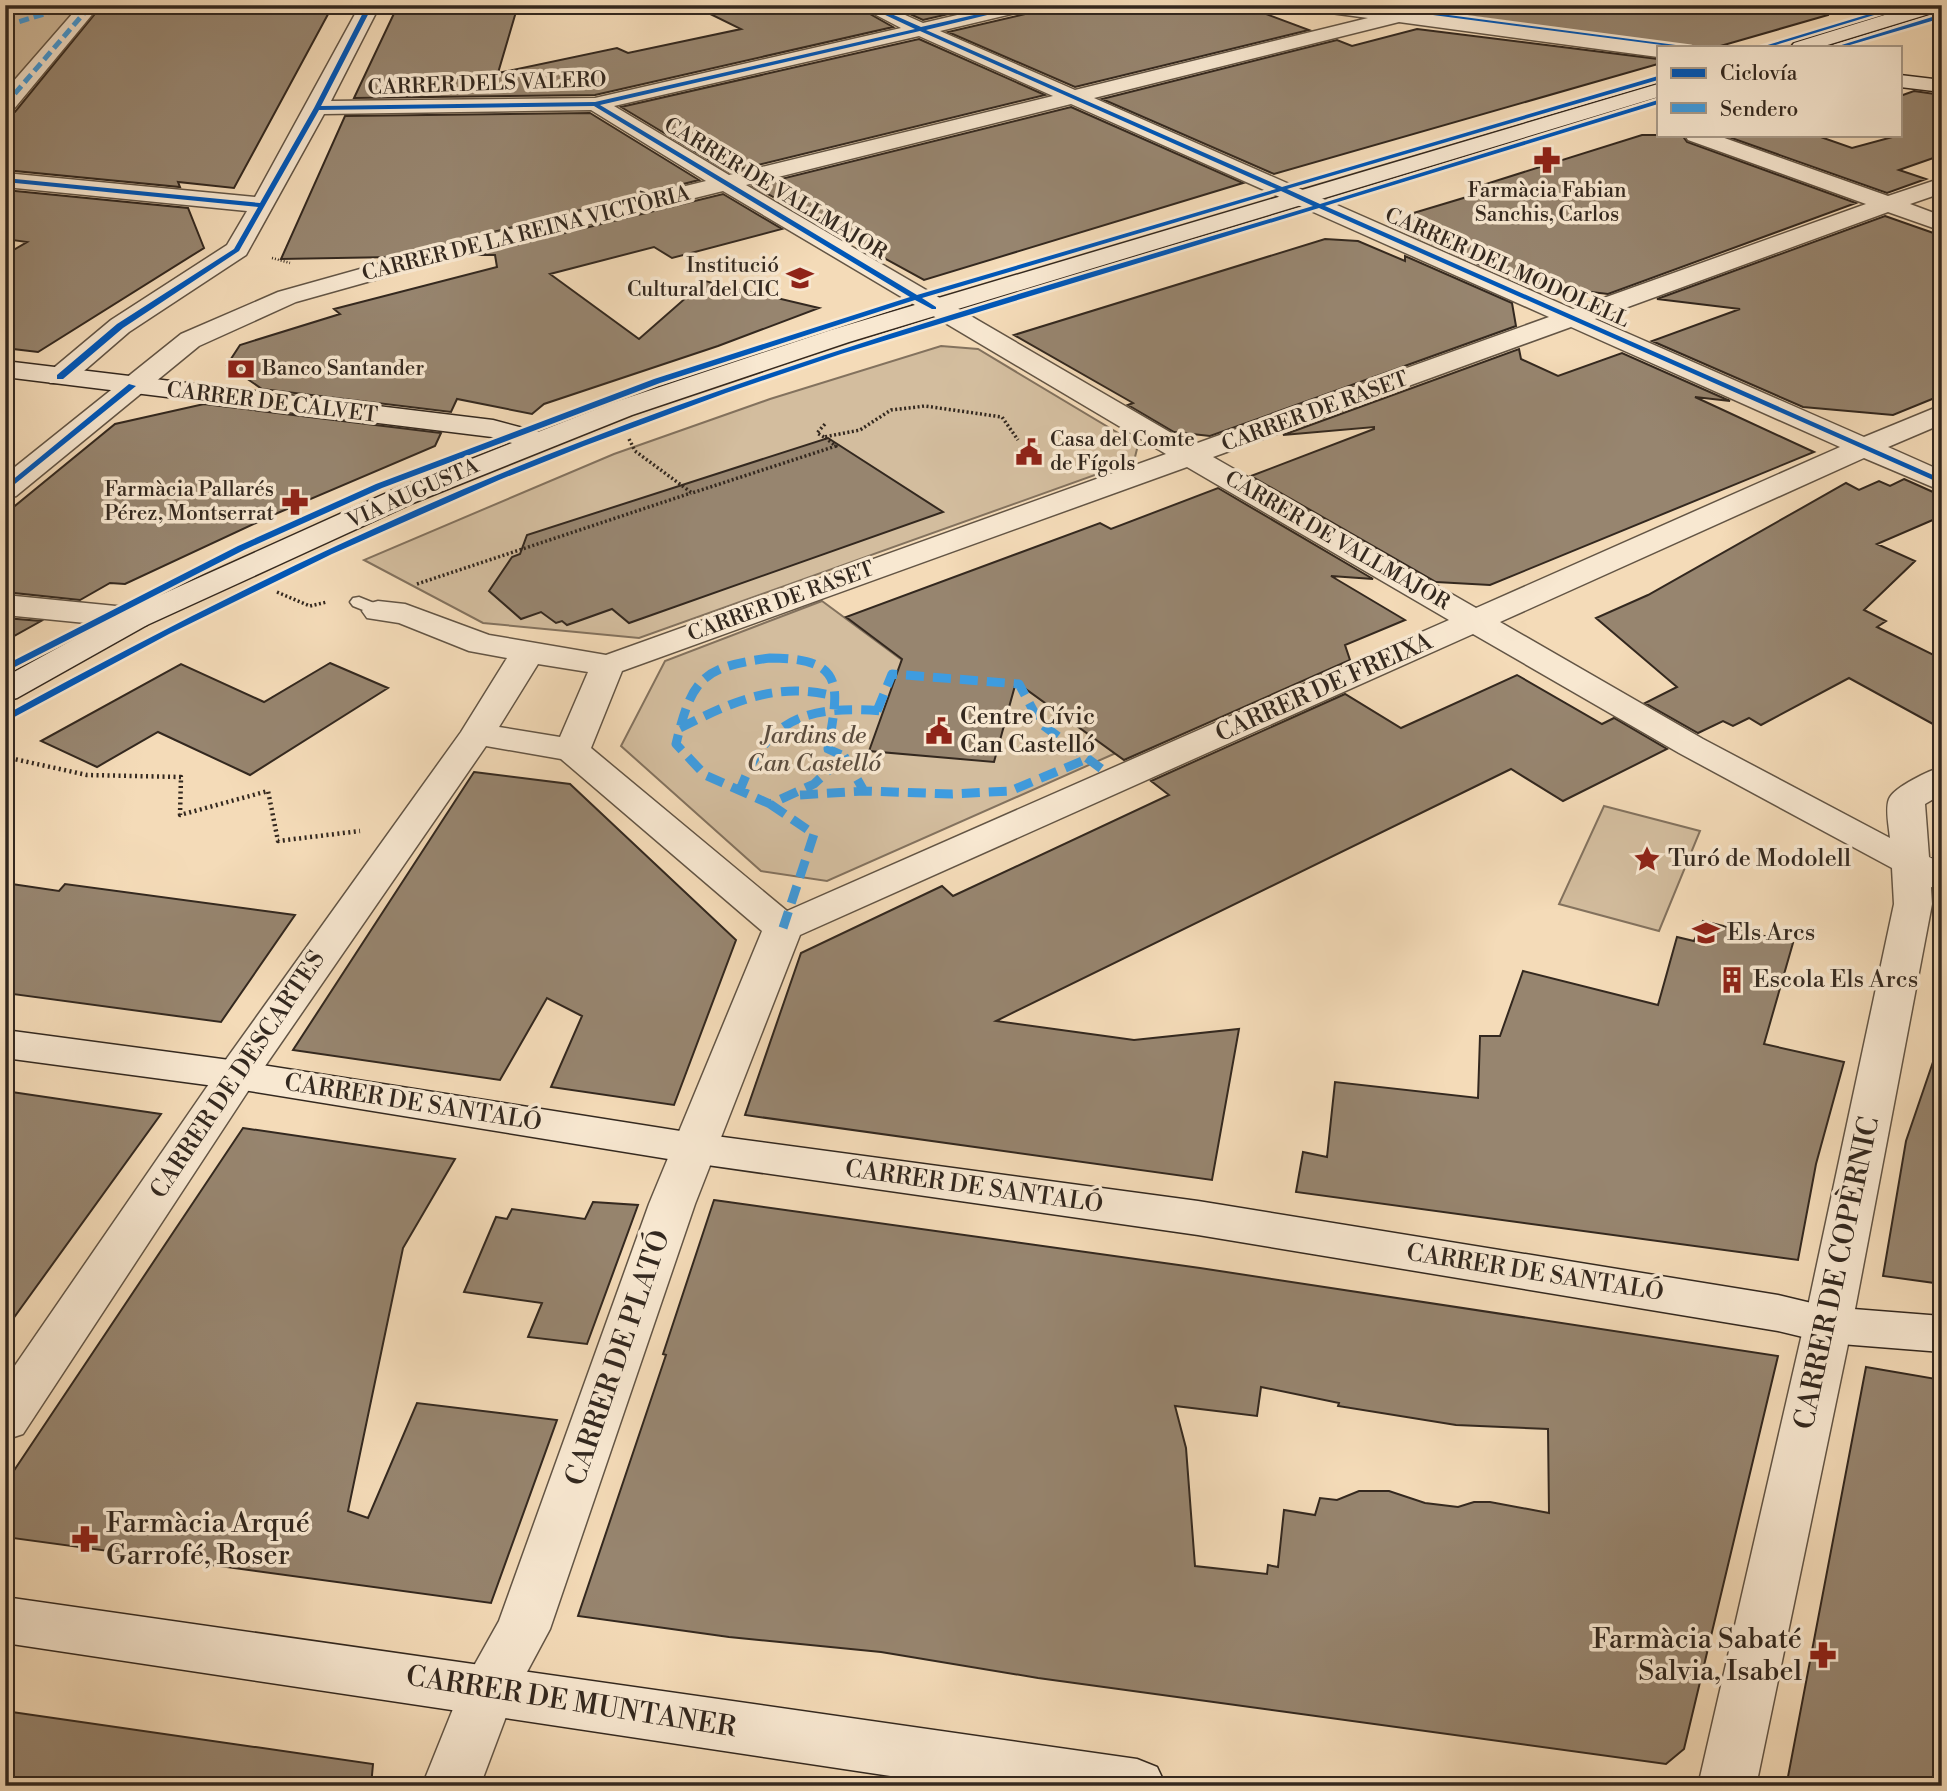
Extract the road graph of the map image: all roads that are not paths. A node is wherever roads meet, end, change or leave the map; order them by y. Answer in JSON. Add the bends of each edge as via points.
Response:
{"nodes":[{"id":1,"x":91,"y":5,"type":"edge"},
{"id":2,"x":370,"y":5,"type":"edge"},
{"id":3,"x":866,"y":5,"type":"edge"},
{"id":4,"x":1026,"y":5,"type":"edge"},
{"id":5,"x":1316,"y":5,"type":"edge"},
{"id":6,"x":1425,"y":5,"type":"edge"},
{"id":7,"x":1938,"y":5,"type":"edge"},
{"id":8,"x":1892,"y":12,"type":"edge"},
{"id":9,"x":1400,"y":16,"type":"junction"},
{"id":10,"x":923,"y":29,"type":"junction"},
{"id":11,"x":1804,"y":46,"type":"edge"},
{"id":12,"x":1657,"y":51,"type":"edge"},
{"id":13,"x":1902,"y":81,"type":"edge"},
{"id":14,"x":1942,"y":86,"type":"edge"},
{"id":15,"x":1657,"y":90,"type":"edge"},
{"id":16,"x":1073,"y":97,"type":"junction"},
{"id":17,"x":596,"y":104,"type":"junction"},
{"id":18,"x":5,"y":105,"type":"edge"},
{"id":19,"x":317,"y":108,"type":"junction"},
{"id":20,"x":1699,"y":136,"type":"edge"},
{"id":21,"x":5,"y":180,"type":"edge"},
{"id":22,"x":731,"y":183,"type":"junction"},
{"id":23,"x":1942,"y":185,"type":"edge"},
{"id":24,"x":1301,"y":198,"type":"junction"},
{"id":25,"x":262,"y":205,"type":"junction"},
{"id":26,"x":1886,"y":205,"type":"junction"},
{"id":27,"x":1942,"y":224,"type":"edge"},
{"id":28,"x":934,"y":308,"type":"junction"},
{"id":29,"x":1572,"y":318,"type":"junction"},
{"id":30,"x":112,"y":333,"type":"junction"},
{"id":31,"x":190,"y":340,"type":"junction"},
{"id":32,"x":5,"y":369,"type":"edge"},
{"id":33,"x":60,"y":377,"type":"junction"},
{"id":34,"x":132,"y":386,"type":"junction"},
{"id":35,"x":1942,"y":413,"type":"edge"},
{"id":36,"x":538,"y":440,"type":"junction"},
{"id":37,"x":1864,"y":447,"type":"junction"},
{"id":38,"x":1190,"y":457,"type":"junction"},
{"id":39,"x":1942,"y":482,"type":"edge"},
{"id":40,"x":5,"y":490,"type":"edge"},
{"id":41,"x":5,"y":605,"type":"edge"},
{"id":42,"x":368,"y":606,"type":"road end"},
{"id":43,"x":136,"y":618,"type":"junction"},
{"id":44,"x":1475,"y":621,"type":"junction"},
{"id":45,"x":528,"y":652,"type":"junction"},
{"id":46,"x":608,"y":665,"type":"junction"},
{"id":47,"x":5,"y":691,"type":"edge"},
{"id":48,"x":477,"y":734,"type":"junction"},
{"id":49,"x":572,"y":750,"type":"junction"},
{"id":50,"x":1942,"y":778,"type":"edge"},
{"id":51,"x":1925,"y":869,"type":"edge"},
{"id":52,"x":783,"y":928,"type":"junction"},
{"id":53,"x":5,"y":1044,"type":"edge"},
{"id":54,"x":237,"y":1075,"type":"junction"},
{"id":55,"x":693,"y":1148,"type":"junction"},
{"id":56,"x":1828,"y":1325,"type":"junction"},
{"id":57,"x":1942,"y":1334,"type":"edge"},
{"id":58,"x":5,"y":1420,"type":"edge"},
{"id":59,"x":5,"y":1620,"type":"edge"},
{"id":60,"x":489,"y":1689,"type":"junction"},
{"id":61,"x":451,"y":1786,"type":"edge"},
{"id":62,"x":1137,"y":1786,"type":"edge"},
{"id":63,"x":1727,"y":1786,"type":"edge"}],
"edges":[{"from":1,"to":18,"type":"street"},
{"from":2,"to":19,"type":"street"},
{"from":3,"to":10,"type":"street","name":"CARRER DEL MODOLELL"},
{"from":4,"to":10,"type":"street","name":"CARRER DELS VALERO"},
{"from":5,"to":9,"type":"street"},
{"from":6,"to":9,"type":"street"},
{"from":7,"to":8,"type":"street"},
{"from":8,"to":11,"type":"street"},
{"from":9,"to":12,"type":"street"},
{"from":9,"to":16,"type":"street","name":"CARRER DE LA REINA VICTÒRIA"},
{"from":10,"to":16,"type":"street","name":"CARRER DEL MODOLELL"},
{"from":10,"to":17,"type":"street","name":"CARRER DELS VALERO"},
{"from":13,"to":14,"type":"street"},
{"from":15,"to":24,"type":"street","name":"VIA AUGUSTA"},
{"from":16,"to":22,"type":"street","name":"CARRER DE LA REINA VICTÒRIA"},
{"from":16,"to":24,"type":"street","name":"CARRER DEL MODOLELL"},
{"from":17,"to":19,"type":"street","name":"CARRER DELS VALERO"},
{"from":17,"to":22,"type":"street","name":"CARRER DE VALLMAJOR"},
{"from":19,"to":25,"type":"street"},
{"from":20,"to":26,"type":"street"},
{"from":21,"to":25,"type":"street"},
{"from":22,"to":28,"type":"street","name":"CARRER DE VALLMAJOR"},
{"from":22,"to":31,"type":"street","name":"CARRER DE LA REINA VICTÒRIA","via":[[337,281],[251,311]]},
{"from":23,"to":26,"type":"street","name":"CARRER DE RASET"},
{"from":24,"to":28,"type":"street","name":"VIA AUGUSTA"},
{"from":24,"to":29,"type":"street","name":"CARRER DEL MODOLELL"},
{"from":25,"to":30,"type":"street","via":[[244,241],[226,260]]},
{"from":26,"to":27,"type":"street"},
{"from":26,"to":29,"type":"street","name":"CARRER DE RASET"},
{"from":28,"to":36,"type":"street","name":"VIA AUGUSTA","via":[[740,368]]},
{"from":28,"to":38,"type":"street","name":"CARRER DE VALLMAJOR"},
{"from":29,"to":37,"type":"street","name":"CARRER DEL MODOLELL"},
{"from":29,"to":38,"type":"street","name":"CARRER DE RASET"},
{"from":30,"to":31,"type":"street","name":"CARRER DE LA REINA VICTÒRIA","via":[[118,344],[137,349],[159,349]]},
{"from":30,"to":33,"type":"street"},
{"from":31,"to":34,"type":"street","name":"CARRER DE LA REINA VICTÒRIA"},
{"from":32,"to":33,"type":"street","name":"CARRER DE CALVET"},
{"from":33,"to":34,"type":"street","name":"CARRER DE CALVET"},
{"from":34,"to":36,"type":"street","name":"CARRER DE CALVET","via":[[493,429]]},
{"from":34,"to":40,"type":"street","name":"CARRER DE LA REINA VICTÒRIA"},
{"from":35,"to":37,"type":"street","name":"CARRER DE FREIXA"},
{"from":36,"to":43,"type":"street","name":"VIA AUGUSTA"},
{"from":37,"to":39,"type":"street","name":"CARRER DEL MODOLELL"},
{"from":37,"to":44,"type":"street","name":"CARRER DE FREIXA"},
{"from":38,"to":44,"type":"street","name":"CARRER DE VALLMAJOR"},
{"from":38,"to":46,"type":"street","name":"CARRER DE RASET"},
{"from":41,"to":43,"type":"street"},
{"from":42,"to":45,"type":"street","via":[[405,614],[481,644]]},
{"from":43,"to":47,"type":"street","name":"VIA AUGUSTA"},
{"from":44,"to":51,"type":"street","name":"CARRER DE VALLMAJOR","via":[[1703,753]]},
{"from":44,"to":52,"type":"street","name":"CARRER DE FREIXA"},
{"from":45,"to":46,"type":"street"},
{"from":45,"to":48,"type":"street","name":"CARRER DE DESCARTES"},
{"from":46,"to":49,"type":"street"},
{"from":48,"to":49,"type":"street"},
{"from":48,"to":54,"type":"street","name":"CARRER DE DESCARTES"},
{"from":49,"to":52,"type":"street"},
{"from":50,"to":51,"type":"street","name":"CARRER DE COPÈRNIC","via":[[1906,800]]},
{"from":51,"to":56,"type":"street","name":"CARRER DE COPÈRNIC","via":[[1913,904]]},
{"from":52,"to":55,"type":"street","name":"CARRER DE PLATÓ"},
{"from":53,"to":54,"type":"street","name":"CARRER DE SANTALÓ"},
{"from":54,"to":55,"type":"street","name":"CARRER DE SANTALÓ"},
{"from":54,"to":58,"type":"street","name":"CARRER DE DESCARTES"},
{"from":55,"to":56,"type":"street","name":"CARRER DE SANTALÓ","via":[[1198,1218],[1778,1312]]},
{"from":55,"to":60,"type":"street","name":"CARRER DE PLATÓ","via":[[523,1629]]},
{"from":56,"to":57,"type":"street","name":"CARRER DE SANTALÓ"},
{"from":56,"to":63,"type":"street","name":"CARRER DE COPÈRNIC"},
{"from":59,"to":60,"type":"street","name":"CARRER DE MUNTANER"},
{"from":60,"to":61,"type":"street","name":"CARRER DE PLATÓ"},
{"from":60,"to":62,"type":"street","name":"CARRER DE MUNTANER"}]}
